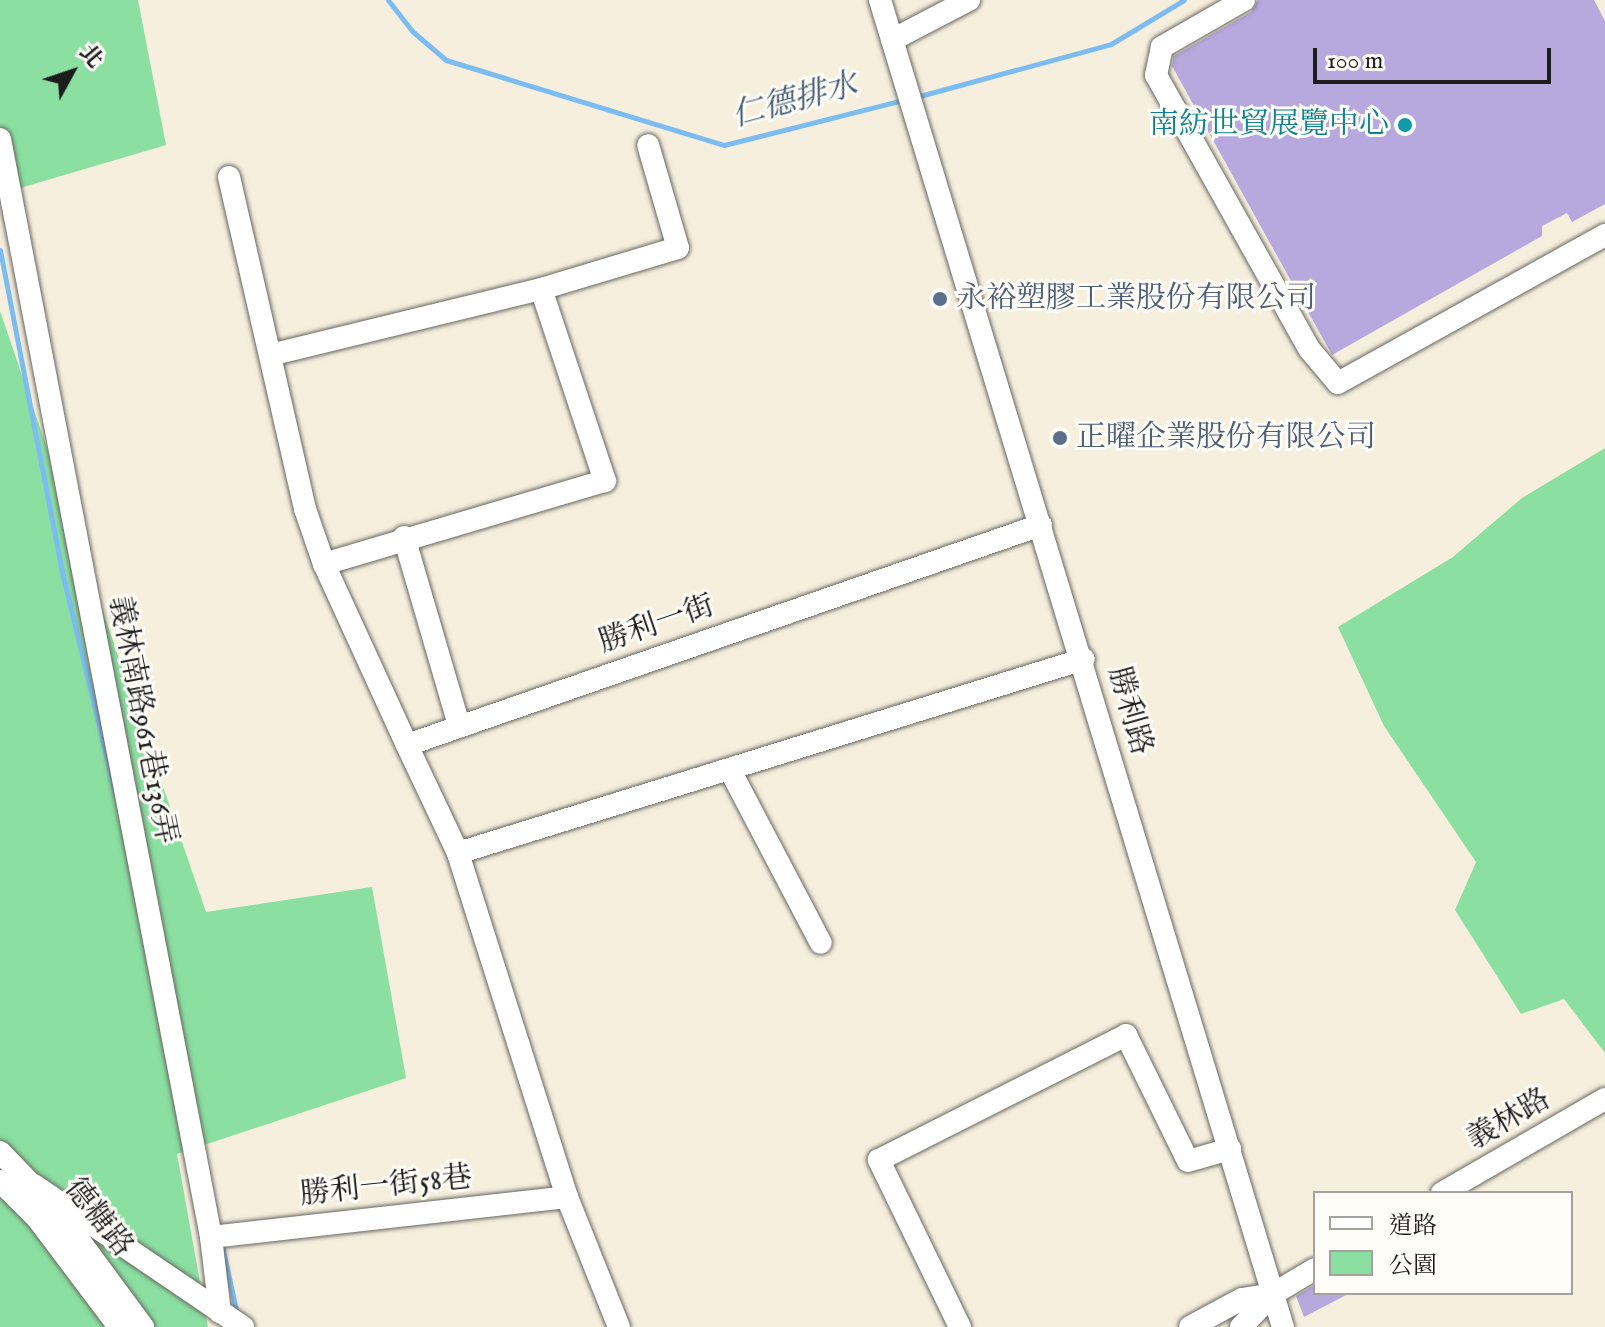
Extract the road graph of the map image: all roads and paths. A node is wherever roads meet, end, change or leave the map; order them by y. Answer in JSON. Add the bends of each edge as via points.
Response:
{"nodes":[{"id":1,"x":880,"y":0,"type":"edge"},
{"id":2,"x":969,"y":0,"type":"edge"},
{"id":3,"x":1244,"y":0,"type":"edge"},
{"id":4,"x":892,"y":40,"type":"junction"},
{"id":5,"x":0,"y":139,"type":"edge"},
{"id":6,"x":648,"y":145,"type":"dead end"},
{"id":7,"x":229,"y":177,"type":"dead end"},
{"id":8,"x":1605,"y":235,"type":"edge"},
{"id":9,"x":541,"y":289,"type":"junction"},
{"id":10,"x":270,"y":355,"type":"junction"},
{"id":11,"x":1041,"y":525,"type":"junction"},
{"id":12,"x":404,"y":537,"type":"junction"},
{"id":13,"x":324,"y":564,"type":"junction"},
{"id":14,"x":1084,"y":659,"type":"junction"},
{"id":15,"x":459,"y":725,"type":"junction"},
{"id":16,"x":407,"y":745,"type":"junction"},
{"id":17,"x":730,"y":770,"type":"junction"},
{"id":18,"x":458,"y":853,"type":"junction"},
{"id":19,"x":821,"y":943,"type":"dead end"},
{"id":20,"x":1605,"y":1099,"type":"edge"},
{"id":21,"x":1230,"y":1149,"type":"junction"},
{"id":22,"x":0,"y":1152,"type":"edge"},
{"id":23,"x":0,"y":1181,"type":"edge"},
{"id":24,"x":34,"y":1185,"type":"junction"},
{"id":25,"x":1445,"y":1191,"type":"edge"},
{"id":26,"x":567,"y":1197,"type":"junction"},
{"id":27,"x":217,"y":1237,"type":"junction"},
{"id":28,"x":1313,"y":1270,"type":"edge"},
{"id":29,"x":1273,"y":1294,"type":"junction"},
{"id":30,"x":220,"y":1312,"type":"junction"},
{"id":31,"x":119,"y":1327,"type":"edge"},
{"id":32,"x":143,"y":1327,"type":"edge"},
{"id":33,"x":243,"y":1327,"type":"edge"},
{"id":34,"x":619,"y":1327,"type":"edge"},
{"id":35,"x":960,"y":1327,"type":"edge"},
{"id":36,"x":1190,"y":1327,"type":"edge"},
{"id":37,"x":1241,"y":1327,"type":"edge"},
{"id":38,"x":1283,"y":1327,"type":"edge"}],
"edges":[{"from":1,"to":4,"type":"street"},
{"from":2,"to":4,"type":"street"},
{"from":3,"to":8,"type":"street","via":[[1162,47],[1156,75],[1310,350],[1338,383]]},
{"from":4,"to":11,"type":"street","name":"勝利路"},
{"from":5,"to":27,"type":"street","name":"義林南路961巷136弄"},
{"from":6,"to":9,"type":"street","via":[[678,248]]},
{"from":7,"to":10,"type":"street"},
{"from":9,"to":10,"type":"street"},
{"from":9,"to":12,"type":"street","via":[[605,481]]},
{"from":10,"to":13,"type":"street","via":[[305,509]]},
{"from":11,"to":14,"type":"street","name":"勝利路"},
{"from":11,"to":15,"type":"street","name":"勝利一街"},
{"from":12,"to":13,"type":"street"},
{"from":12,"to":15,"type":"street"},
{"from":13,"to":16,"type":"street"},
{"from":14,"to":17,"type":"street"},
{"from":14,"to":21,"type":"street","name":"勝利路"},
{"from":15,"to":16,"type":"street","name":"勝利一街"},
{"from":16,"to":18,"type":"street"},
{"from":17,"to":18,"type":"street"},
{"from":17,"to":19,"type":"street"},
{"from":18,"to":26,"type":"street"},
{"from":20,"to":25,"type":"street","name":"義林路"},
{"from":21,"to":29,"type":"street","name":"勝利路"},
{"from":21,"to":35,"type":"street","via":[[1188,1161],[1126,1035],[879,1160]]},
{"from":22,"to":24,"type":"street","name":"德糖路"},
{"from":23,"to":31,"type":"street","name":"德糖路","via":[[37,1218]]},
{"from":24,"to":30,"type":"street"},
{"from":24,"to":32,"type":"street","name":"德糖路"},
{"from":26,"to":27,"type":"street","name":"勝利一街58巷"},
{"from":26,"to":34,"type":"street"},
{"from":27,"to":30,"type":"street","name":"義林南路961巷136弄"},
{"from":28,"to":29,"type":"street"},
{"from":29,"to":36,"type":"street","via":[[1242,1299]]},
{"from":29,"to":37,"type":"street"},
{"from":29,"to":38,"type":"street","name":"勝利路"},
{"from":30,"to":33,"type":"street"}]}
